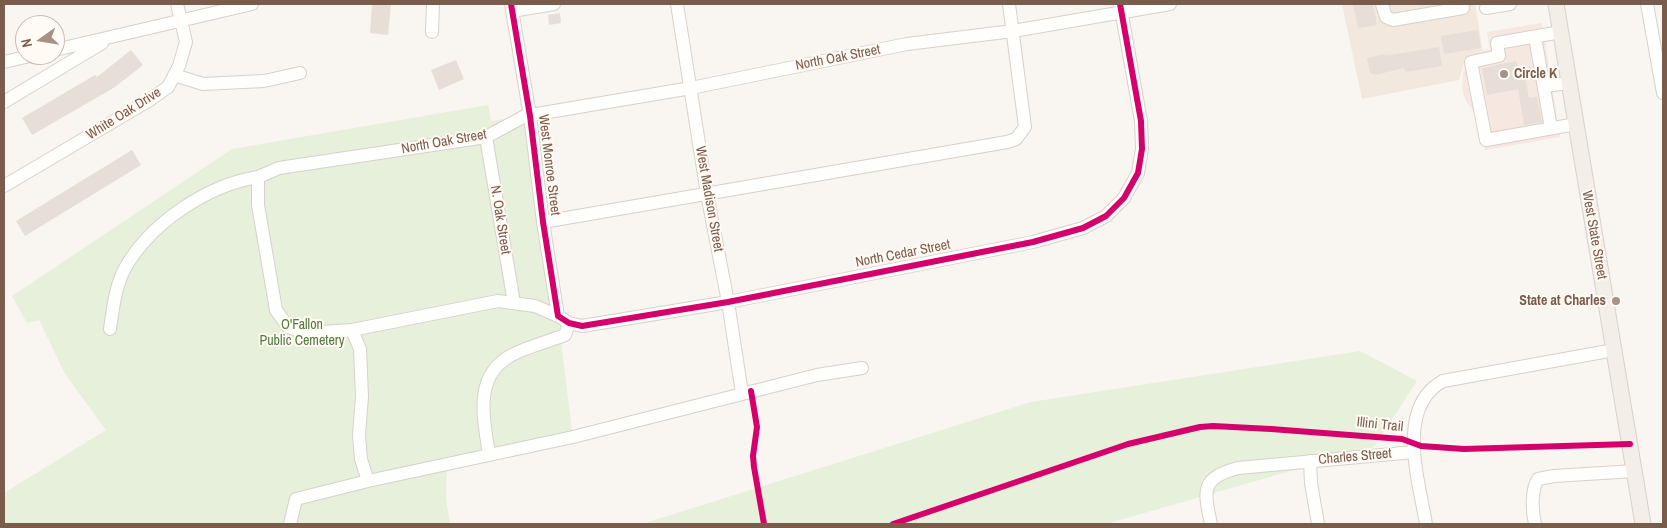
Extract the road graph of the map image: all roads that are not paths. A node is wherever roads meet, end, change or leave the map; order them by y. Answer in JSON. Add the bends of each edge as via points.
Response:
{"nodes":[{"id":1,"x":177,"y":4,"type":"edge"},
{"id":2,"x":252,"y":4,"type":"edge"},
{"id":3,"x":433,"y":4,"type":"edge"},
{"id":4,"x":554,"y":4,"type":"edge"},
{"id":5,"x":677,"y":4,"type":"edge"},
{"id":6,"x":1009,"y":4,"type":"edge"},
{"id":7,"x":1170,"y":4,"type":"edge"},
{"id":8,"x":1382,"y":4,"type":"edge"},
{"id":9,"x":1510,"y":4,"type":"edge"},
{"id":10,"x":1556,"y":4,"type":"edge"},
{"id":11,"x":1647,"y":4,"type":"edge"},
{"id":12,"x":512,"y":7,"type":"edge"},
{"id":13,"x":1121,"y":8,"type":"edge"},
{"id":14,"x":1463,"y":8,"type":"dead end"},
{"id":15,"x":1486,"y":8,"type":"dead end"},
{"id":16,"x":181,"y":22,"type":"junction"},
{"id":17,"x":432,"y":32,"type":"dead end"},
{"id":18,"x":1013,"y":32,"type":"junction"},
{"id":19,"x":1561,"y":32,"type":"junction"},
{"id":20,"x":112,"y":37,"type":"junction"},
{"id":21,"x":1535,"y":37,"type":"junction"},
{"id":22,"x":65,"y":48,"type":"edge"},
{"id":23,"x":300,"y":73,"type":"dead end"},
{"id":24,"x":174,"y":75,"type":"junction"},
{"id":25,"x":1569,"y":83,"type":"junction"},
{"id":26,"x":1544,"y":86,"type":"junction"},
{"id":27,"x":691,"y":88,"type":"junction"},
{"id":28,"x":1663,"y":93,"type":"edge"},
{"id":29,"x":4,"y":102,"type":"edge"},
{"id":30,"x":528,"y":116,"type":"junction"},
{"id":31,"x":1576,"y":124,"type":"junction"},
{"id":32,"x":1551,"y":128,"type":"junction"},
{"id":33,"x":486,"y":137,"type":"junction"},
{"id":34,"x":258,"y":177,"type":"junction"},
{"id":35,"x":4,"y":186,"type":"edge"},
{"id":36,"x":707,"y":194,"type":"junction"},
{"id":37,"x":543,"y":222,"type":"junction"},
{"id":38,"x":728,"y":302,"type":"junction"},
{"id":39,"x":514,"y":303,"type":"junction"},
{"id":40,"x":558,"y":316,"type":"junction"},
{"id":41,"x":569,"y":323,"type":"junction"},
{"id":42,"x":110,"y":329,"type":"dead end"},
{"id":43,"x":352,"y":330,"type":"junction"},
{"id":44,"x":1614,"y":350,"type":"junction"},
{"id":45,"x":862,"y":368,"type":"dead end"},
{"id":46,"x":742,"y":393,"type":"junction"},
{"id":47,"x":1414,"y":452,"type":"junction"},
{"id":48,"x":489,"y":454,"type":"junction"},
{"id":49,"x":1310,"y":461,"type":"junction"},
{"id":50,"x":1635,"y":471,"type":"junction"},
{"id":51,"x":368,"y":481,"type":"junction"},
{"id":52,"x":290,"y":524,"type":"edge"},
{"id":53,"x":1211,"y":524,"type":"edge"},
{"id":54,"x":1318,"y":524,"type":"edge"},
{"id":55,"x":1426,"y":524,"type":"edge"},
{"id":56,"x":1535,"y":524,"type":"edge"},
{"id":57,"x":1643,"y":524,"type":"edge"}],
"edges":[{"from":1,"to":16,"type":"street","name":"White Oak Drive"},
{"from":2,"to":16,"type":"street"},
{"from":3,"to":17,"type":"street"},
{"from":4,"to":12,"type":"street"},
{"from":5,"to":27,"type":"street","name":"West Madison Street"},
{"from":6,"to":18,"type":"street"},
{"from":7,"to":13,"type":"street","name":"North Oak Street"},
{"from":8,"to":14,"type":"street","via":[[1389,20]]},
{"from":9,"to":15,"type":"street"},
{"from":10,"to":19,"type":"main road","name":"West State Street"},
{"from":11,"to":28,"type":"street"},
{"from":12,"to":30,"type":"street","name":"West Monroe Street"},
{"from":13,"to":18,"type":"street","name":"North Oak Street"},
{"from":13,"to":38,"type":"street","name":"North Cedar Street","via":[[1141,121],[1142,150],[1138,173],[1124,198],[1106,216],[1083,228],[1033,242]]},
{"from":16,"to":20,"type":"street"},
{"from":16,"to":24,"type":"street","name":"White Oak Drive","via":[[186,42]]},
{"from":18,"to":27,"type":"street","name":"North Oak Street","via":[[907,44]]},
{"from":18,"to":36,"type":"street","via":[[1025,127],[1016,139]]},
{"from":19,"to":21,"type":"street"},
{"from":19,"to":25,"type":"main road","name":"West State Street"},
{"from":20,"to":22,"type":"street"},
{"from":20,"to":29,"type":"street"},
{"from":21,"to":26,"type":"street"},
{"from":21,"to":32,"type":"street","via":[[1497,43],[1499,56],[1471,62],[1486,140]]},
{"from":23,"to":24,"type":"street","via":[[264,81],[203,84]]},
{"from":24,"to":35,"type":"street","name":"White Oak Drive","via":[[168,87],[148,101]]},
{"from":25,"to":26,"type":"street"},
{"from":25,"to":31,"type":"main road","name":"West State Street"},
{"from":26,"to":32,"type":"street"},
{"from":27,"to":30,"type":"street","name":"North Oak Street"},
{"from":27,"to":36,"type":"street","name":"West Madison Street"},
{"from":30,"to":33,"type":"street","name":"North Oak Street"},
{"from":30,"to":37,"type":"street","name":"West Monroe Street"},
{"from":31,"to":32,"type":"street"},
{"from":31,"to":44,"type":"main road","name":"West State Street"},
{"from":33,"to":34,"type":"street","name":"North Oak Street","via":[[279,168]]},
{"from":33,"to":39,"type":"street","name":"N. Oak Street"},
{"from":34,"to":42,"type":"street","name":"North Oak Street","via":[[218,190],[152,231],[124,271],[116,292]]},
{"from":34,"to":43,"type":"street","via":[[258,205],[276,310],[288,327],[304,333]]},
{"from":36,"to":37,"type":"street"},
{"from":36,"to":38,"type":"street","name":"West Madison Street"},
{"from":37,"to":40,"type":"street","name":"West Monroe Street"},
{"from":38,"to":41,"type":"street","name":"North Cedar Street","via":[[582,326]]},
{"from":38,"to":46,"type":"street","name":"West Madison Street"},
{"from":39,"to":40,"type":"street","via":[[536,306]]},
{"from":39,"to":43,"type":"street","via":[[498,301]]},
{"from":40,"to":41,"type":"street"},
{"from":41,"to":48,"type":"street","via":[[565,335],[511,355],[496,366],[487,381],[483,411]]},
{"from":43,"to":51,"type":"street","via":[[360,349],[362,397],[358,435]]},
{"from":44,"to":47,"type":"street","via":[[1443,380],[1433,386],[1422,400],[1415,426]]},
{"from":44,"to":50,"type":"main road","name":"West State Street"},
{"from":45,"to":46,"type":"street"},
{"from":46,"to":48,"type":"street","via":[[573,437]]},
{"from":47,"to":49,"type":"street","name":"Charles Street"},
{"from":47,"to":55,"type":"street"},
{"from":48,"to":51,"type":"street"},
{"from":49,"to":53,"type":"street","name":"Charles Street","via":[[1238,468],[1216,476],[1208,485],[1206,497]]},
{"from":49,"to":54,"type":"street"},
{"from":50,"to":56,"type":"street","via":[[1538,479],[1534,485]]},
{"from":50,"to":57,"type":"main road","name":"West State Street"},
{"from":51,"to":52,"type":"street","via":[[296,499]]}]}
